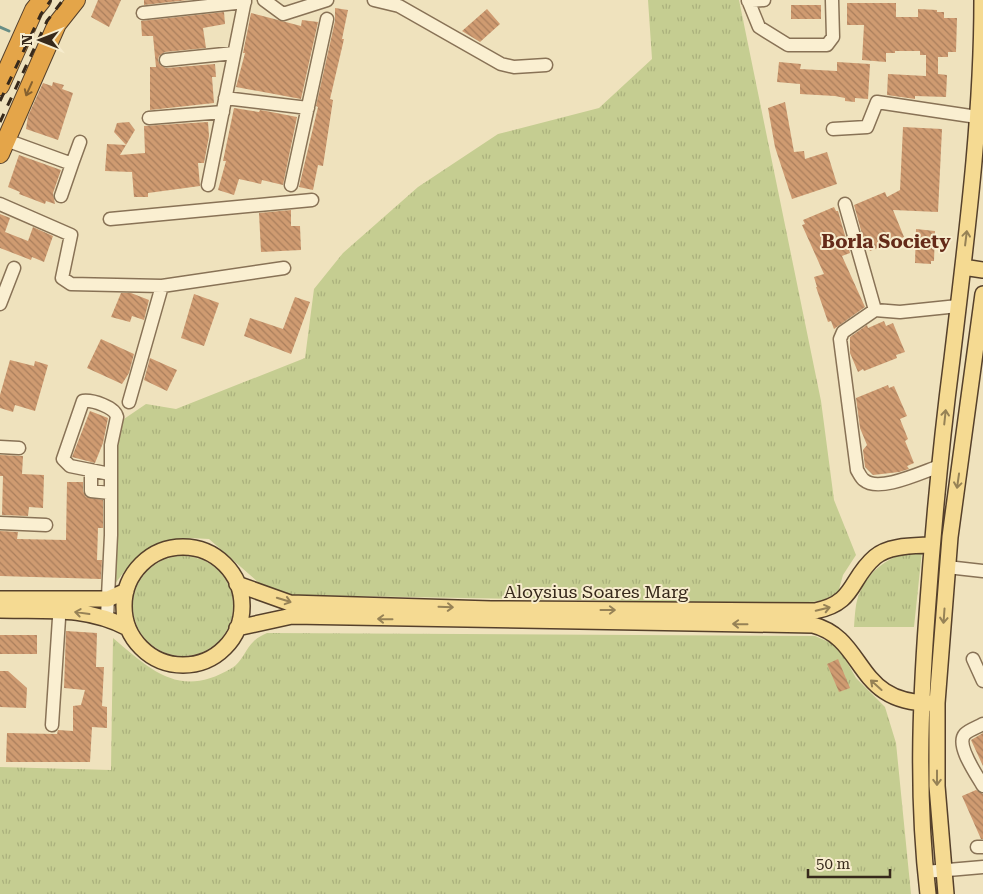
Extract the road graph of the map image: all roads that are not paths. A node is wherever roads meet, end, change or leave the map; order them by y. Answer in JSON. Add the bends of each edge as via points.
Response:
{"nodes":[{"id":1,"x":42,"y":0,"type":"edge"},
{"id":2,"x":76,"y":0,"type":"edge"},
{"id":3,"x":264,"y":0,"type":"edge"},
{"id":4,"x":327,"y":0,"type":"edge"},
{"id":5,"x":374,"y":0,"type":"edge"},
{"id":6,"x":748,"y":0,"type":"edge"},
{"id":7,"x":762,"y":0,"type":"edge"},
{"id":8,"x":832,"y":0,"type":"edge"},
{"id":9,"x":982,"y":0,"type":"edge"},
{"id":10,"x":245,"y":1,"type":"edge"},
{"id":11,"x":142,"y":13,"type":"dead end"},
{"id":12,"x":327,"y":19,"type":"dead end"},
{"id":13,"x":234,"y":53,"type":"junction"},
{"id":14,"x":166,"y":60,"type":"dead end"},
{"id":15,"x":546,"y":65,"type":"dead end"},
{"id":16,"x":0,"y":86,"type":"edge"},
{"id":17,"x":981,"y":88,"type":"edge"},
{"id":18,"x":226,"y":98,"type":"junction"},
{"id":19,"x":308,"y":108,"type":"junction"},
{"id":20,"x":223,"y":112,"type":"junction"},
{"id":21,"x":977,"y":117,"type":"junction"},
{"id":22,"x":149,"y":118,"type":"dead end"},
{"id":23,"x":833,"y":129,"type":"dead end"},
{"id":24,"x":80,"y":142,"type":"dead end"},
{"id":25,"x":3,"y":147,"type":"edge"},
{"id":26,"x":72,"y":164,"type":"junction"},
{"id":27,"x":208,"y":185,"type":"dead end"},
{"id":28,"x":291,"y":185,"type":"dead end"},
{"id":29,"x":62,"y":196,"type":"dead end"},
{"id":30,"x":312,"y":200,"type":"dead end"},
{"id":31,"x":0,"y":204,"type":"edge"},
{"id":32,"x":845,"y":204,"type":"dead end"},
{"id":33,"x":110,"y":219,"type":"dead end"},
{"id":34,"x":963,"y":267,"type":"junction"},
{"id":35,"x":14,"y":268,"type":"dead end"},
{"id":36,"x":284,"y":268,"type":"dead end"},
{"id":37,"x":983,"y":270,"type":"edge"},
{"id":38,"x":162,"y":286,"type":"junction"},
{"id":39,"x":983,"y":294,"type":"edge"},
{"id":40,"x":0,"y":304,"type":"edge"},
{"id":41,"x":958,"y":306,"type":"junction"},
{"id":42,"x":875,"y":310,"type":"junction"},
{"id":43,"x":129,"y":402,"type":"dead end"},
{"id":44,"x":0,"y":447,"type":"edge"},
{"id":45,"x":19,"y":448,"type":"dead end"},
{"id":46,"x":940,"y":466,"type":"junction"},
{"id":47,"x":91,"y":470,"type":"junction"},
{"id":48,"x":110,"y":474,"type":"junction"},
{"id":49,"x":110,"y":493,"type":"junction"},
{"id":50,"x":0,"y":524,"type":"edge"},
{"id":51,"x":46,"y":525,"type":"dead end"},
{"id":52,"x":931,"y":551,"type":"junction"},
{"id":53,"x":948,"y":562,"type":"junction"},
{"id":54,"x":983,"y":571,"type":"edge"},
{"id":55,"x":238,"y":584,"type":"junction"},
{"id":56,"x":126,"y":591,"type":"junction"},
{"id":57,"x":108,"y":598,"type":"junction"},
{"id":58,"x":0,"y":599,"type":"edge"},
{"id":59,"x":60,"y":604,"type":"junction"},
{"id":60,"x":0,"y":610,"type":"edge"},
{"id":61,"x":491,"y":615,"type":"junction"},
{"id":62,"x":107,"y":617,"type":"junction"},
{"id":63,"x":787,"y":618,"type":"junction"},
{"id":64,"x":128,"y":628,"type":"junction"},
{"id":65,"x":237,"y":628,"type":"junction"},
{"id":66,"x":973,"y":659,"type":"dead end"},
{"id":67,"x":983,"y":681,"type":"edge"},
{"id":68,"x":937,"y":703,"type":"junction"},
{"id":69,"x":920,"y":704,"type":"junction"},
{"id":70,"x":983,"y":724,"type":"edge"},
{"id":71,"x":52,"y":726,"type":"dead end"},
{"id":72,"x":983,"y":786,"type":"edge"},
{"id":73,"x":983,"y":867,"type":"edge"},
{"id":74,"x":943,"y":870,"type":"junction"},
{"id":75,"x":925,"y":872,"type":"junction"},
{"id":76,"x":928,"y":894,"type":"edge"},
{"id":77,"x":946,"y":894,"type":"edge"}],
"edges":[{"from":1,"to":16,"type":"highway","via":[[34,10]]},
{"from":2,"to":25,"type":"highway","one_way":true,"via":[[57,24]]},
{"from":3,"to":4,"type":"street","via":[[283,14]]},
{"from":5,"to":15,"type":"street","via":[[400,6],[501,64],[514,67]]},
{"from":6,"to":7,"type":"street"},
{"from":6,"to":8,"type":"street","via":[[759,26],[788,45],[827,45],[833,37]]},
{"from":9,"to":17,"type":"main road"},
{"from":10,"to":11,"type":"street"},
{"from":10,"to":13,"type":"street"},
{"from":12,"to":19,"type":"street"},
{"from":13,"to":14,"type":"street"},
{"from":13,"to":18,"type":"street"},
{"from":17,"to":21,"type":"main road"},
{"from":18,"to":19,"type":"street"},
{"from":18,"to":20,"type":"street"},
{"from":19,"to":28,"type":"street"},
{"from":20,"to":22,"type":"street"},
{"from":20,"to":27,"type":"street"},
{"from":21,"to":23,"type":"street","via":[[877,102],[867,127]]},
{"from":34,"to":21,"type":"main road","one_way":true},
{"from":24,"to":26,"type":"street"},
{"from":25,"to":26,"type":"street"},
{"from":26,"to":29,"type":"street"},
{"from":30,"to":33,"type":"street"},
{"from":31,"to":38,"type":"street","via":[[71,234],[62,278],[71,284]]},
{"from":32,"to":42,"type":"street"},
{"from":34,"to":37,"type":"main road"},
{"from":34,"to":41,"type":"main road"},
{"from":35,"to":40,"type":"street"},
{"from":36,"to":38,"type":"street"},
{"from":38,"to":43,"type":"street"},
{"from":39,"to":53,"type":"main road","one_way":true},
{"from":41,"to":42,"type":"street","via":[[900,312]]},
{"from":46,"to":41,"type":"main road","one_way":true},
{"from":42,"to":46,"type":"street","via":[[843,332],[840,339],[857,470],[864,480],[883,485]]},
{"from":44,"to":45,"type":"street"},
{"from":46,"to":52,"type":"main road"},
{"from":47,"to":48,"type":"street"},
{"from":47,"to":48,"type":"street","via":[[70,466],[63,457],[81,404],[87,400],[117,413]]},
{"from":47,"to":49,"type":"street","via":[[91,491]]},
{"from":48,"to":49,"type":"street"},
{"from":49,"to":57,"type":"street"},
{"from":50,"to":51,"type":"street"},
{"from":52,"to":53,"type":"main road","name":"Aloysius Soares Marg"},
{"from":63,"to":52,"type":"main road","name":"Aloysius Soares Marg","one_way":true,"via":[[829,608],[846,597],[876,555],[904,546]]},
{"from":52,"to":69,"type":"main road"},
{"from":53,"to":54,"type":"street"},
{"from":53,"to":68,"type":"main road","one_way":true},
{"from":55,"to":56,"type":"main road","via":[[228,568],[214,556],[198,549],[179,547],[161,551],[146,560],[133,574]]},
{"from":55,"to":61,"type":"main road","name":"Aloysius Soares Marg","one_way":true,"via":[[290,603]]},
{"from":55,"to":65,"type":"main road","via":[[241,614]]},
{"from":56,"to":57,"type":"main road"},
{"from":56,"to":64,"type":"main road","via":[[124,610]]},
{"from":57,"to":59,"type":"main road"},
{"from":57,"to":62,"type":"street"},
{"from":58,"to":59,"type":"main road"},
{"from":59,"to":60,"type":"main road"},
{"from":62,"to":59,"type":"main road","one_way":true},
{"from":59,"to":71,"type":"street"},
{"from":61,"to":63,"type":"main road","name":"Aloysius Soares Marg"},
{"from":61,"to":65,"type":"main road","name":"Aloysius Soares Marg","one_way":true,"via":[[292,616]]},
{"from":62,"to":64,"type":"main road"},
{"from":69,"to":63,"type":"main road","name":"Aloysius Soares Marg","one_way":true,"via":[[879,690],[841,640],[822,628]]},
{"from":64,"to":65,"type":"main road","via":[[138,645],[154,658],[172,665],[192,665],[211,658],[227,646]]},
{"from":66,"to":67,"type":"street"},
{"from":68,"to":69,"type":"main road","name":"Aloysius Soares Marg"},
{"from":68,"to":74,"type":"main road","one_way":true,"via":[[936,786]]},
{"from":69,"to":75,"type":"main road","via":[[920,794]]},
{"from":70,"to":72,"type":"street","via":[[966,734],[962,748]]},
{"from":73,"to":74,"type":"street"},
{"from":74,"to":75,"type":"street"},
{"from":74,"to":77,"type":"main road"},
{"from":75,"to":76,"type":"main road"}]}
